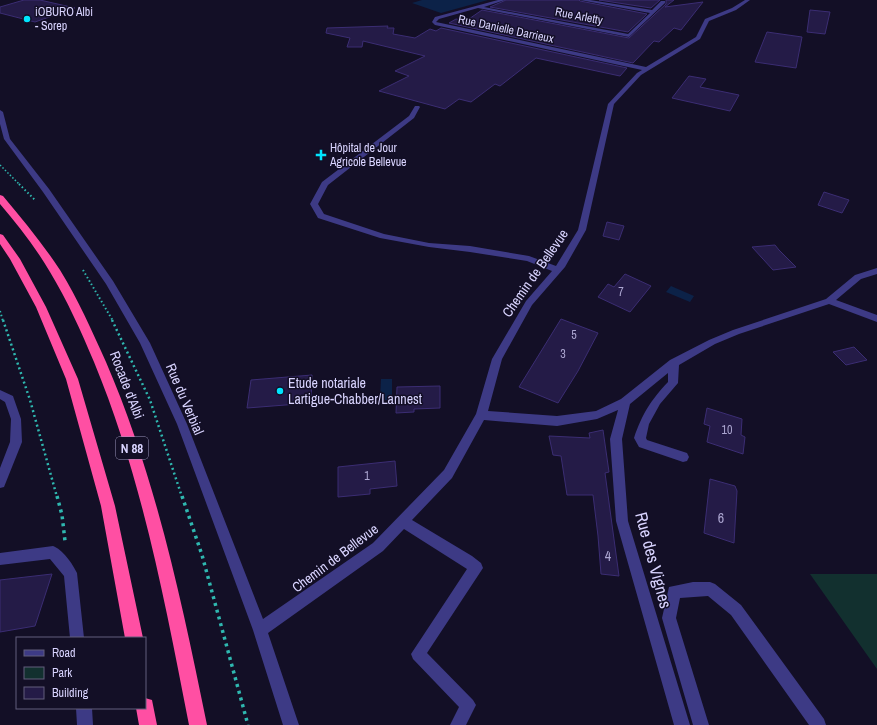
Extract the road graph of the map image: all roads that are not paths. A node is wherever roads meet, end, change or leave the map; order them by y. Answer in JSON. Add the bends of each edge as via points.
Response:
{"nodes":[{"id":1,"x":503,"y":0,"type":"edge"},
{"id":2,"x":582,"y":0,"type":"edge"},
{"id":3,"x":748,"y":0,"type":"edge"},
{"id":4,"x":663,"y":2,"type":"dead end"},
{"id":5,"x":477,"y":7,"type":"junction"},
{"id":6,"x":653,"y":12,"type":"junction"},
{"id":7,"x":646,"y":69,"type":"junction"},
{"id":8,"x":417,"y":107,"type":"dead end"},
{"id":9,"x":0,"y":112,"type":"edge"},
{"id":10,"x":0,"y":198,"type":"edge"},
{"id":11,"x":0,"y":237,"type":"edge"},
{"id":12,"x":557,"y":270,"type":"junction"},
{"id":13,"x":877,"y":271,"type":"edge"},
{"id":14,"x":829,"y":301,"type":"junction"},
{"id":15,"x":877,"y":319,"type":"edge"},
{"id":16,"x":674,"y":363,"type":"junction"},
{"id":17,"x":0,"y":394,"type":"edge"},
{"id":18,"x":626,"y":402,"type":"junction"},
{"id":19,"x":481,"y":415,"type":"junction"},
{"id":20,"x":683,"y":457,"type":"dead end"},
{"id":21,"x":0,"y":483,"type":"edge"},
{"id":22,"x":403,"y":521,"type":"junction"},
{"id":23,"x":0,"y":559,"type":"edge"},
{"id":24,"x":260,"y":630,"type":"junction"},
{"id":25,"x":77,"y":637,"type":"edge"},
{"id":26,"x":134,"y":637,"type":"edge"},
{"id":27,"x":84,"y":709,"type":"edge"},
{"id":28,"x":145,"y":709,"type":"edge"},
{"id":29,"x":85,"y":725,"type":"edge"},
{"id":30,"x":148,"y":725,"type":"edge"},
{"id":31,"x":198,"y":725,"type":"edge"},
{"id":32,"x":291,"y":725,"type":"edge"},
{"id":33,"x":458,"y":725,"type":"edge"},
{"id":34,"x":682,"y":725,"type":"edge"},
{"id":35,"x":701,"y":725,"type":"edge"},
{"id":36,"x":818,"y":725,"type":"edge"}],
"edges":[{"from":1,"to":5,"type":"street","name":"Rue Danielle Darrieux"},
{"from":2,"to":6,"type":"street"},
{"from":3,"to":7,"type":"street","name":"Chemin de Bellevue","via":[[707,20],[698,38]]},
{"from":4,"to":6,"type":"street","name":"Rue Arletty"},
{"from":5,"to":6,"type":"street","name":"Rue Arletty","via":[[629,36]]},
{"from":5,"to":7,"type":"street","name":"Rue Danielle Darrieux","via":[[438,18],[434,22]]},
{"from":7,"to":12,"type":"street","name":"Chemin de Bellevue","via":[[611,104],[582,230]]},
{"from":8,"to":12,"type":"street","via":[[412,117],[325,184],[314,204],[321,216],[383,236],[529,259]]},
{"from":9,"to":24,"type":"street","name":"Rue du Verbial","via":[[7,139],[110,283],[145,343],[182,424]]},
{"from":10,"to":31,"type":"highway","name":"Rocade d'Albi","number":"N 88","via":[[25,228],[62,282],[102,364],[138,468],[175,611]]},
{"from":11,"to":26,"type":"highway","number":"N 88","via":[[41,307],[72,379],[108,506]]},
{"from":12,"to":19,"type":"street","name":"Chemin de Bellevue","via":[[529,303],[497,359]]},
{"from":13,"to":14,"type":"street","via":[[858,277]]},
{"from":14,"to":15,"type":"street"},
{"from":14,"to":16,"type":"street","via":[[736,332]]},
{"from":16,"to":18,"type":"street"},
{"from":16,"to":20,"type":"street","via":[[673,383],[656,401],[640,438],[643,444]]},
{"from":17,"to":21,"type":"street","via":[[8,399],[16,418],[16,442]]},
{"from":18,"to":19,"type":"street","via":[[597,415],[557,421]]},
{"from":18,"to":34,"type":"street","name":"Rue des Vignes","via":[[616,439],[622,521]]},
{"from":19,"to":22,"type":"street","name":"Chemin de Bellevue","via":[[448,474]]},
{"from":22,"to":24,"type":"street","name":"Chemin de Bellevue","via":[[378,547]]},
{"from":22,"to":33,"type":"street","via":[[476,568],[418,654],[468,704]]},
{"from":23,"to":25,"type":"street","via":[[53,552],[70,573]]},
{"from":24,"to":32,"type":"street","name":"Rue du Verbial"},
{"from":27,"to":29,"type":"street"},
{"from":28,"to":30,"type":"highway"},
{"from":35,"to":36,"type":"street","via":[[669,618],[674,592],[693,589],[710,589],[736,610]]}]}
